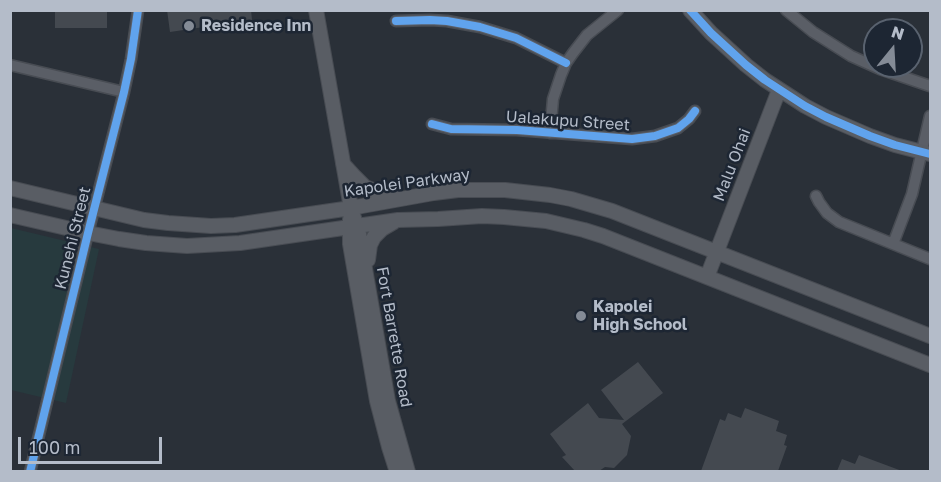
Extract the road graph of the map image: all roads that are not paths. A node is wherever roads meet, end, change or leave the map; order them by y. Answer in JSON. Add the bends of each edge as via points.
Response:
{"nodes":[{"id":1,"x":138,"y":10,"type":"edge"},
{"id":2,"x":316,"y":10,"type":"edge"},
{"id":3,"x":690,"y":10,"type":"edge"},
{"id":4,"x":786,"y":10,"type":"edge"},
{"id":5,"x":613,"y":12,"type":"edge"},
{"id":6,"x":396,"y":21,"type":"dead end"},
{"id":7,"x":566,"y":63,"type":"junction"},
{"id":8,"x":10,"y":65,"type":"edge"},
{"id":9,"x":930,"y":86,"type":"edge"},
{"id":10,"x":779,"y":90,"type":"junction"},
{"id":11,"x":124,"y":92,"type":"junction"},
{"id":12,"x":695,"y":111,"type":"dead end"},
{"id":13,"x":930,"y":116,"type":"edge"},
{"id":14,"x":432,"y":124,"type":"dead end"},
{"id":15,"x":550,"y":133,"type":"junction"},
{"id":16,"x":926,"y":153,"type":"edge"},
{"id":17,"x":343,"y":163,"type":"junction"},
{"id":18,"x":10,"y":188,"type":"edge"},
{"id":19,"x":816,"y":196,"type":"dead end"},
{"id":20,"x":404,"y":198,"type":"junction"},
{"id":21,"x":94,"y":208,"type":"junction"},
{"id":22,"x":351,"y":208,"type":"junction"},
{"id":23,"x":10,"y":215,"type":"edge"},
{"id":24,"x":398,"y":220,"type":"junction"},
{"id":25,"x":353,"y":226,"type":"junction"},
{"id":26,"x":88,"y":233,"type":"junction"},
{"id":27,"x":893,"y":244,"type":"junction"},
{"id":28,"x":716,"y":252,"type":"junction"},
{"id":29,"x":930,"y":259,"type":"edge"},
{"id":30,"x":707,"y":277,"type":"junction"},
{"id":31,"x":368,"y":288,"type":"junction"},
{"id":32,"x":930,"y":336,"type":"edge"},
{"id":33,"x":930,"y":365,"type":"edge"},
{"id":34,"x":30,"y":471,"type":"edge"},
{"id":35,"x":397,"y":471,"type":"edge"},
{"id":36,"x":408,"y":471,"type":"edge"}],
"edges":[{"from":1,"to":11,"type":"street","name":"Kunehi Street"},
{"from":2,"to":17,"type":"main road","name":"Fort Barrette Road"},
{"from":3,"to":10,"type":"main road","via":[[728,50]]},
{"from":4,"to":9,"type":"street","via":[[851,56]]},
{"from":5,"to":7,"type":"street"},
{"from":6,"to":7,"type":"street","via":[[430,20],[480,27],[516,38]]},
{"from":7,"to":15,"type":"street","via":[[553,99]]},
{"from":8,"to":11,"type":"street"},
{"from":10,"to":16,"type":"main road","via":[[848,128]]},
{"from":10,"to":28,"type":"main road","name":"Malu Ohai"},
{"from":11,"to":21,"type":"street","name":"Kunehi Street"},
{"from":12,"to":15,"type":"street","name":"Ualakupu Street","via":[[678,128],[644,138]]},
{"from":13,"to":16,"type":"street"},
{"from":14,"to":15,"type":"street","name":"Ualakupu Street","via":[[451,129]]},
{"from":16,"to":27,"type":"street"},
{"from":17,"to":20,"type":"main road","via":[[365,187]]},
{"from":17,"to":22,"type":"main road","name":"Fort Barrette Road"},
{"from":18,"to":21,"type":"main road","name":"Kapolei Parkway"},
{"from":19,"to":27,"type":"street","via":[[827,213],[839,222]]},
{"from":20,"to":22,"type":"main road","name":"Kapolei Parkway"},
{"from":20,"to":28,"type":"main road","name":"Kapolei Parkway","via":[[482,190],[550,195],[612,211]]},
{"from":21,"to":22,"type":"main road","name":"Kapolei Parkway","via":[[144,220],[211,226]]},
{"from":21,"to":26,"type":"street","name":"Kunehi Street"},
{"from":22,"to":25,"type":"main road","name":"Fort Barrette Road"},
{"from":23,"to":26,"type":"main road"},
{"from":24,"to":25,"type":"main road"},
{"from":24,"to":30,"type":"main road","via":[[482,216],[546,222],[603,236]]},
{"from":24,"to":31,"type":"main road","via":[[371,240]]},
{"from":25,"to":26,"type":"main road","via":[[240,243],[187,246]]},
{"from":25,"to":31,"type":"main road","name":"Fort Barrette Road"},
{"from":25,"to":35,"type":"main road","name":"Fort Barrette Road","via":[[350,244],[377,401]]},
{"from":26,"to":34,"type":"street","name":"Kunehi Street"},
{"from":27,"to":29,"type":"street"},
{"from":28,"to":30,"type":"main road","name":"Malu Ohai"},
{"from":28,"to":32,"type":"main road","name":"Kapolei Parkway"},
{"from":30,"to":33,"type":"main road"},
{"from":31,"to":36,"type":"main road","name":"Fort Barrette Road","via":[[390,409]]}]}
